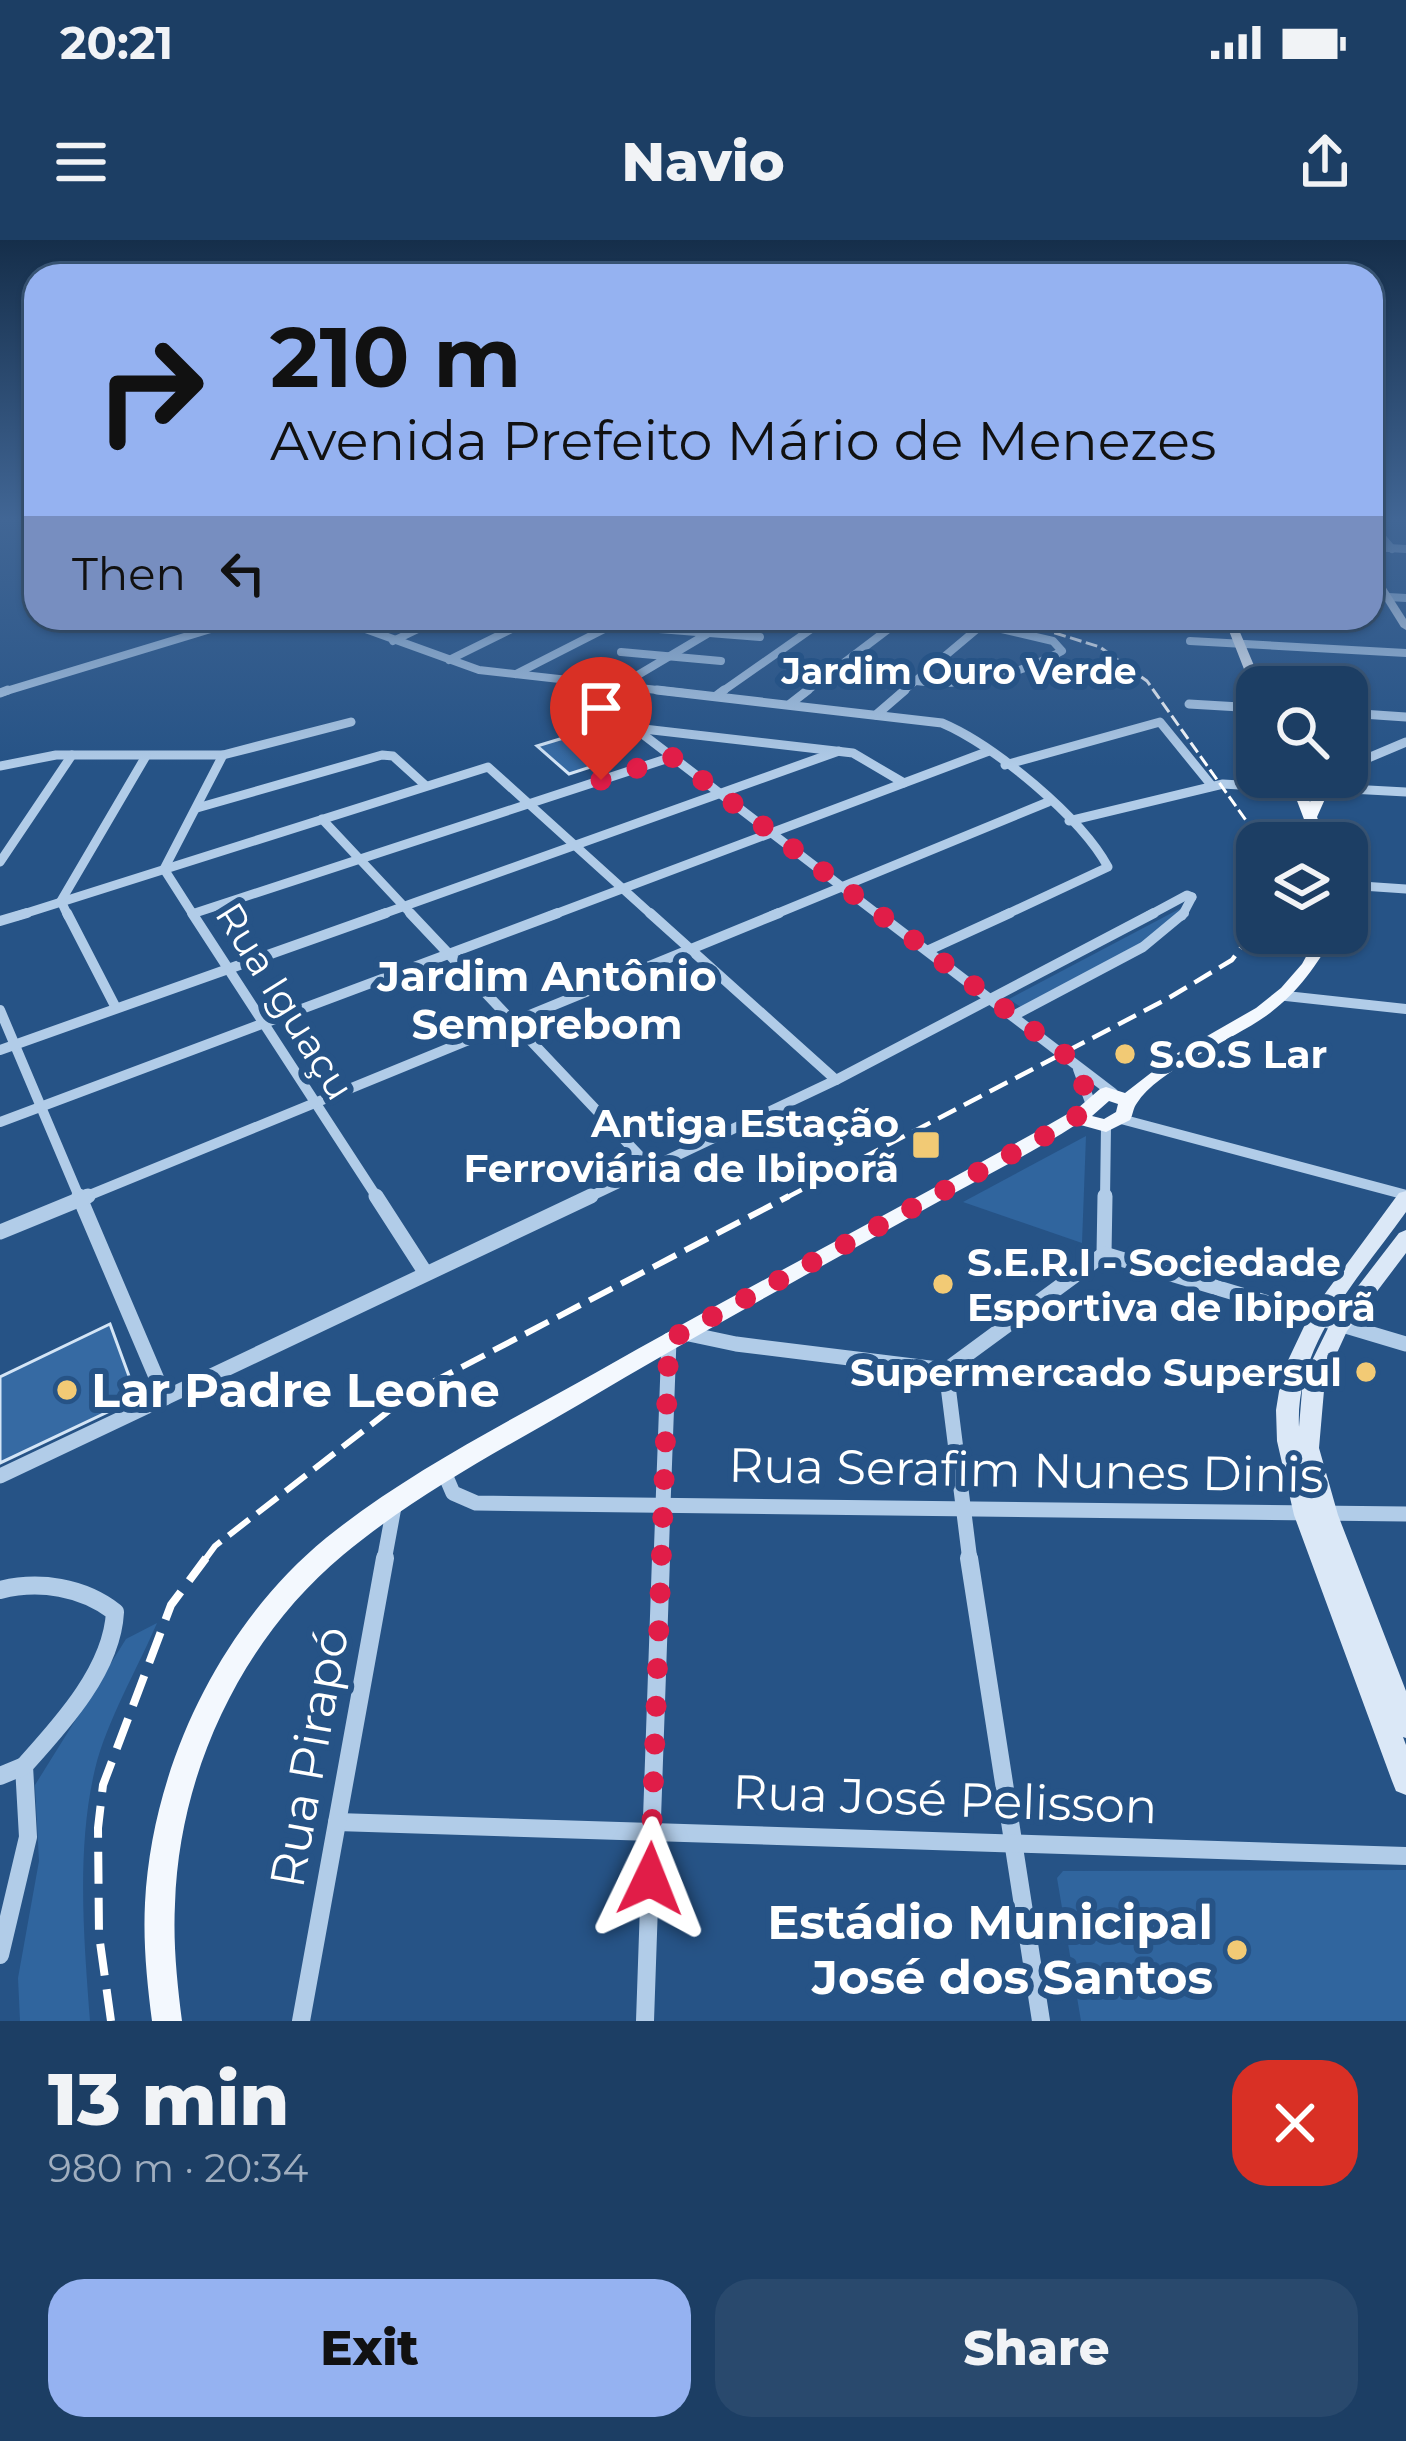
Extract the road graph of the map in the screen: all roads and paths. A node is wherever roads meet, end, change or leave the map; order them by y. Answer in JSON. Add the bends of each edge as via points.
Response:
{"nodes":[{"id":1,"x":1400,"y":622,"type":"edge"},
{"id":2,"x":207,"y":630,"type":"edge"},
{"id":3,"x":367,"y":630,"type":"edge"},
{"id":4,"x":415,"y":630,"type":"edge"},
{"id":5,"x":510,"y":630,"type":"edge"},
{"id":6,"x":602,"y":630,"type":"edge"},
{"id":7,"x":672,"y":630,"type":"edge"},
{"id":8,"x":716,"y":630,"type":"edge"},
{"id":9,"x":805,"y":630,"type":"edge"},
{"id":10,"x":887,"y":630,"type":"edge"},
{"id":11,"x":976,"y":630,"type":"edge"},
{"id":12,"x":1008,"y":630,"type":"edge"},
{"id":13,"x":1233,"y":630,"type":"edge"},
{"id":14,"x":711,"y":633,"type":"junction"},
{"id":15,"x":760,"y":637,"type":"dead end"},
{"id":16,"x":393,"y":640,"type":"junction"},
{"id":17,"x":1190,"y":641,"type":"dead end"},
{"id":18,"x":1406,"y":641,"type":"edge"},
{"id":19,"x":1238,"y":644,"type":"junction"},
{"id":20,"x":621,"y":652,"type":"dead end"},
{"id":21,"x":1406,"y":653,"type":"edge"},
{"id":22,"x":672,"y":657,"type":"junction"},
{"id":23,"x":449,"y":660,"type":"junction"},
{"id":24,"x":722,"y":661,"type":"dead end"},
{"id":25,"x":1248,"y":666,"type":"edge"},
{"id":26,"x":516,"y":674,"type":"junction"},
{"id":27,"x":572,"y":680,"type":"junction"},
{"id":28,"x":916,"y":681,"type":"junction"},
{"id":29,"x":620,"y":686,"type":"junction"},
{"id":30,"x":0,"y":693,"type":"edge"},
{"id":31,"x":716,"y":697,"type":"junction"},
{"id":32,"x":1189,"y":704,"type":"dead end"},
{"id":33,"x":789,"y":705,"type":"junction"},
{"id":34,"x":1236,"y":707,"type":"edge"},
{"id":35,"x":1368,"y":714,"type":"edge"},
{"id":36,"x":876,"y":715,"type":"junction"},
{"id":37,"x":1406,"y":717,"type":"edge"},
{"id":38,"x":351,"y":722,"type":"dead end"},
{"id":39,"x":634,"y":728,"type":"junction"},
{"id":40,"x":1406,"y":742,"type":"edge"},
{"id":41,"x":839,"y":751,"type":"junction"},
{"id":42,"x":989,"y":751,"type":"junction"},
{"id":43,"x":72,"y":755,"type":"junction"},
{"id":44,"x":223,"y":755,"type":"junction"},
{"id":45,"x":146,"y":756,"type":"junction"},
{"id":46,"x":672,"y":757,"type":"junction"},
{"id":47,"x":1368,"y":758,"type":"edge"},
{"id":48,"x":1005,"y":765,"type":"junction"},
{"id":49,"x":0,"y":766,"type":"edge"},
{"id":50,"x":904,"y":783,"type":"junction"},
{"id":51,"x":425,"y":785,"type":"junction"},
{"id":52,"x":1236,"y":785,"type":"edge"},
{"id":53,"x":1212,"y":786,"type":"junction"},
{"id":54,"x":1368,"y":790,"type":"edge"},
{"id":55,"x":720,"y":792,"type":"junction"},
{"id":56,"x":1406,"y":793,"type":"edge"},
{"id":57,"x":1302,"y":798,"type":"edge"},
{"id":58,"x":1318,"y":798,"type":"edge"},
{"id":59,"x":1048,"y":802,"type":"junction"},
{"id":60,"x":530,"y":804,"type":"junction"},
{"id":61,"x":197,"y":808,"type":"junction"},
{"id":62,"x":1310,"y":817,"type":"junction"},
{"id":63,"x":322,"y":819,"type":"junction"},
{"id":64,"x":1069,"y":820,"type":"junction"},
{"id":65,"x":1312,"y":822,"type":"edge"},
{"id":66,"x":774,"y":833,"type":"junction"},
{"id":67,"x":576,"y":844,"type":"junction"},
{"id":68,"x":360,"y":860,"type":"junction"},
{"id":69,"x":0,"y":862,"type":"edge"},
{"id":70,"x":164,"y":869,"type":"junction"},
{"id":71,"x":844,"y":886,"type":"junction"},
{"id":72,"x":1368,"y":886,"type":"edge"},
{"id":73,"x":627,"y":889,"type":"junction"},
{"id":74,"x":1406,"y":889,"type":"edge"},
{"id":75,"x":61,"y":901,"type":"junction"},
{"id":76,"x":402,"y":907,"type":"junction"},
{"id":77,"x":195,"y":913,"type":"junction"},
{"id":78,"x":0,"y":921,"type":"edge"},
{"id":79,"x":693,"y":949,"type":"junction"},
{"id":80,"x":928,"y":950,"type":"junction"},
{"id":81,"x":1316,"y":954,"type":"edge"},
{"id":82,"x":450,"y":956,"type":"junction"},
{"id":83,"x":227,"y":967,"type":"junction"},
{"id":84,"x":1286,"y":996,"type":"junction"},
{"id":85,"x":994,"y":1000,"type":"junction"},
{"id":86,"x":116,"y":1008,"type":"junction"},
{"id":87,"x":1406,"y":1009,"type":"edge"},
{"id":88,"x":0,"y":1010,"type":"edge"},
{"id":89,"x":1013,"y":1016,"type":"junction"},
{"id":90,"x":517,"y":1022,"type":"junction"},
{"id":91,"x":264,"y":1027,"type":"junction"},
{"id":92,"x":7,"y":1047,"type":"edge"},
{"id":93,"x":1075,"y":1062,"type":"junction"},
{"id":94,"x":836,"y":1080,"type":"junction"},
{"id":95,"x":314,"y":1105,"type":"junction"},
{"id":96,"x":41,"y":1107,"type":"junction"},
{"id":97,"x":1108,"y":1109,"type":"junction"},
{"id":98,"x":0,"y":1122,"type":"edge"},
{"id":99,"x":652,"y":1169,"type":"junction"},
{"id":100,"x":1406,"y":1197,"type":"edge"},
{"id":101,"x":79,"y":1199,"type":"junction"},
{"id":102,"x":0,"y":1232,"type":"edge"},
{"id":103,"x":1406,"y":1238,"type":"edge"},
{"id":104,"x":1104,"y":1254,"type":"junction"},
{"id":105,"x":1372,"y":1260,"type":"junction"},
{"id":106,"x":425,"y":1273,"type":"junction"},
{"id":107,"x":1328,"y":1323,"type":"junction"},
{"id":108,"x":676,"y":1336,"type":"junction"},
{"id":109,"x":1406,"y":1344,"type":"edge"},
{"id":110,"x":946,"y":1370,"type":"junction"},
{"id":111,"x":165,"y":1398,"type":"junction"},
{"id":112,"x":444,"y":1472,"type":"junction"},
{"id":113,"x":0,"y":1476,"type":"edge"},
{"id":114,"x":662,"y":1503,"type":"junction"},
{"id":115,"x":394,"y":1507,"type":"junction"},
{"id":116,"x":962,"y":1512,"type":"junction"},
{"id":117,"x":1406,"y":1514,"type":"edge"},
{"id":118,"x":1316,"y":1515,"type":"junction"},
{"id":119,"x":0,"y":1590,"type":"edge"},
{"id":120,"x":1406,"y":1725,"type":"edge"},
{"id":121,"x":24,"y":1766,"type":"junction"},
{"id":122,"x":0,"y":1776,"type":"edge"},
{"id":123,"x":1406,"y":1781,"type":"edge"},
{"id":124,"x":337,"y":1822,"type":"junction"},
{"id":125,"x":651,"y":1832,"type":"junction"},
{"id":126,"x":1011,"y":1843,"type":"junction"},
{"id":127,"x":1406,"y":1856,"type":"edge"},
{"id":128,"x":0,"y":1954,"type":"edge"},
{"id":129,"x":167,"y":2021,"type":"edge"},
{"id":130,"x":301,"y":2021,"type":"edge"},
{"id":131,"x":645,"y":2021,"type":"edge"},
{"id":132,"x":1041,"y":2021,"type":"edge"}],
"edges":[{"from":1,"to":18,"type":"main road"},
{"from":2,"to":30,"type":"street"},
{"from":3,"to":16,"type":"street"},
{"from":4,"to":16,"type":"street"},
{"from":5,"to":23,"type":"street"},
{"from":6,"to":26,"type":"street"},
{"from":7,"to":14,"type":"street"},
{"from":8,"to":14,"type":"street"},
{"from":9,"to":31,"type":"street"},
{"from":10,"to":33,"type":"street"},
{"from":11,"to":28,"type":"street"},
{"from":12,"to":28,"type":"street","via":[[1053,641],[1062,651],[976,682]]},
{"from":13,"to":19,"type":"main road"},
{"from":14,"to":15,"type":"street"},
{"from":14,"to":22,"type":"street"},
{"from":16,"to":23,"type":"street"},
{"from":17,"to":19,"type":"street"},
{"from":19,"to":21,"type":"street"},
{"from":19,"to":25,"type":"main road"},
{"from":20,"to":22,"type":"street"},
{"from":22,"to":24,"type":"street"},
{"from":22,"to":29,"type":"street"},
{"from":23,"to":26,"type":"street"},
{"from":26,"to":27,"type":"street"},
{"from":27,"to":29,"type":"street"},
{"from":27,"to":39,"type":"street"},
{"from":28,"to":36,"type":"street"},
{"from":29,"to":31,"type":"street"},
{"from":31,"to":33,"type":"street"},
{"from":32,"to":34,"type":"street"},
{"from":33,"to":36,"type":"street"},
{"from":35,"to":37,"type":"street"},
{"from":36,"to":42,"type":"street","via":[[942,723]]},
{"from":38,"to":44,"type":"street"},
{"from":39,"to":41,"type":"street"},
{"from":39,"to":46,"type":"street"},
{"from":40,"to":47,"type":"street"},
{"from":41,"to":50,"type":"street"},
{"from":41,"to":55,"type":"street"},
{"from":42,"to":48,"type":"street"},
{"from":42,"to":50,"type":"street"},
{"from":43,"to":45,"type":"street"},
{"from":43,"to":49,"type":"street"},
{"from":43,"to":69,"type":"street"},
{"from":44,"to":45,"type":"street"},
{"from":44,"to":61,"type":"street"},
{"from":45,"to":75,"type":"street"},
{"from":46,"to":55,"type":"street"},
{"from":46,"to":60,"type":"street"},
{"from":48,"to":53,"type":"street","via":[[1162,722]]},
{"from":48,"to":59,"type":"street"},
{"from":50,"to":66,"type":"street"},
{"from":51,"to":60,"type":"street","via":[[484,767]]},
{"from":51,"to":61,"type":"street","via":[[382,754]]},
{"from":51,"to":63,"type":"street"},
{"from":52,"to":53,"type":"street"},
{"from":53,"to":64,"type":"street"},
{"from":54,"to":56,"type":"street"},
{"from":55,"to":66,"type":"street"},
{"from":55,"to":67,"type":"street"},
{"from":57,"to":62,"type":"main road"},
{"from":58,"to":62,"type":"main road"},
{"from":59,"to":64,"type":"street"},
{"from":59,"to":71,"type":"street"},
{"from":60,"to":67,"type":"street"},
{"from":60,"to":68,"type":"street"},
{"from":61,"to":70,"type":"street"},
{"from":62,"to":65,"type":"main road"},
{"from":63,"to":68,"type":"street"},
{"from":63,"to":70,"type":"street"},
{"from":64,"to":80,"type":"street","via":[[1108,867]]},
{"from":66,"to":71,"type":"street"},
{"from":66,"to":73,"type":"street"},
{"from":67,"to":73,"type":"street"},
{"from":67,"to":76,"type":"street"},
{"from":68,"to":76,"type":"street"},
{"from":68,"to":77,"type":"street"},
{"from":70,"to":75,"type":"street"},
{"from":70,"to":77,"type":"street","name":"Rua Iguaçu"},
{"from":71,"to":79,"type":"street"},
{"from":71,"to":80,"type":"street"},
{"from":72,"to":74,"type":"street"},
{"from":73,"to":79,"type":"street"},
{"from":73,"to":82,"type":"street"},
{"from":75,"to":78,"type":"street"},
{"from":75,"to":86,"type":"street"},
{"from":76,"to":82,"type":"street"},
{"from":76,"to":83,"type":"street"},
{"from":77,"to":83,"type":"street","name":"Rua Iguaçu"},
{"from":79,"to":90,"type":"street"},
{"from":79,"to":94,"type":"street"},
{"from":80,"to":85,"type":"street"},
{"from":81,"to":84,"type":"main road"},
{"from":82,"to":90,"type":"street"},
{"from":82,"to":91,"type":"street"},
{"from":83,"to":86,"type":"street"},
{"from":83,"to":91,"type":"street","name":"Rua Iguaçu"},
{"from":84,"to":87,"type":"street"},
{"from":84,"to":97,"type":"main road"},
{"from":85,"to":89,"type":"street"},
{"from":85,"to":89,"type":"street","via":[[1192,897],[1182,918],[1156,938]]},
{"from":85,"to":94,"type":"street"},
{"from":86,"to":92,"type":"street"},
{"from":88,"to":92,"type":"street"},
{"from":89,"to":93,"type":"street"},
{"from":90,"to":95,"type":"street"},
{"from":90,"to":99,"type":"street"},
{"from":91,"to":95,"type":"street","name":"Rua Iguaçu"},
{"from":91,"to":96,"type":"street"},
{"from":92,"to":96,"type":"street"},
{"from":93,"to":97,"type":"street"},
{"from":93,"to":97,"type":"street"},
{"from":94,"to":99,"type":"street"},
{"from":95,"to":101,"type":"street"},
{"from":95,"to":106,"type":"street","name":"Rua Iguaçu"},
{"from":96,"to":98,"type":"street"},
{"from":96,"to":101,"type":"street"},
{"from":97,"to":100,"type":"street"},
{"from":97,"to":104,"type":"street"},
{"from":97,"to":108,"type":"main road"},
{"from":99,"to":106,"type":"street"},
{"from":100,"to":105,"type":"main road"},
{"from":101,"to":102,"type":"street"},
{"from":101,"to":111,"type":"street"},
{"from":103,"to":105,"type":"main road"},
{"from":104,"to":107,"type":"street"},
{"from":104,"to":110,"type":"street"},
{"from":105,"to":107,"type":"main road"},
{"from":106,"to":111,"type":"street"},
{"from":107,"to":109,"type":"street"},
{"from":107,"to":118,"type":"main road","via":[[1293,1373],[1288,1410],[1288,1441]]},
{"from":108,"to":110,"type":"street"},
{"from":108,"to":112,"type":"main road"},
{"from":108,"to":114,"type":"street"},
{"from":110,"to":116,"type":"street"},
{"from":111,"to":113,"type":"street"},
{"from":112,"to":114,"type":"street","name":"Rua Serafim Nunes Dinis","via":[[453,1493],[476,1503]]},
{"from":112,"to":115,"type":"main road"},
{"from":114,"to":116,"type":"street","name":"Rua Serafim Nunes Dinis"},
{"from":114,"to":125,"type":"street"},
{"from":115,"to":124,"type":"street","name":"Rua Pirapó"},
{"from":115,"to":129,"type":"main road","via":[[307,1570],[225,1677],[209,1712],[172,1814],[162,1877]]},
{"from":116,"to":118,"type":"street","name":"Rua Serafim Nunes Dinis"},
{"from":116,"to":126,"type":"street"},
{"from":117,"to":118,"type":"street","name":"Rua Serafim Nunes Dinis"},
{"from":118,"to":120,"type":"main road"},
{"from":118,"to":123,"type":"main road"},
{"from":119,"to":121,"type":"street","via":[[19,1585],[96,1597],[117,1623],[97,1667]]},
{"from":121,"to":122,"type":"street"},
{"from":121,"to":128,"type":"street","via":[[28,1837]]},
{"from":124,"to":125,"type":"street","name":"Rua José Pelisson"},
{"from":124,"to":130,"type":"street","name":"Rua Pirapó"},
{"from":125,"to":126,"type":"street","name":"Rua José Pelisson"},
{"from":125,"to":131,"type":"street"},
{"from":126,"to":127,"type":"street","name":"Rua José Pelisson"},
{"from":126,"to":132,"type":"street"}]}
